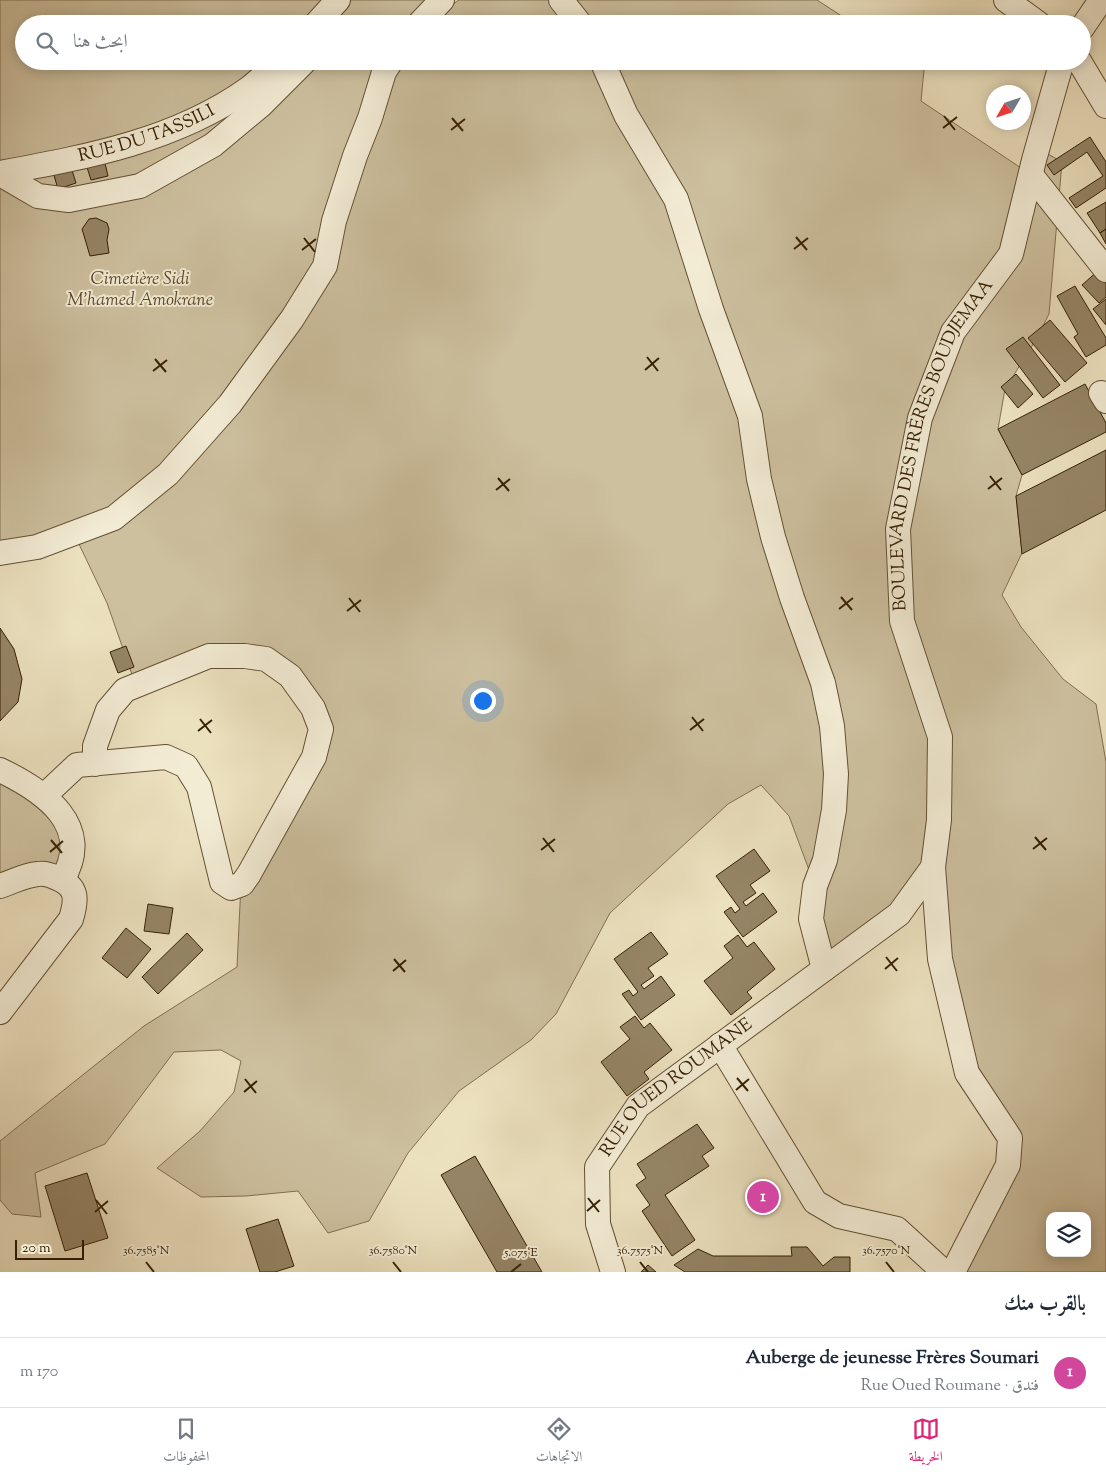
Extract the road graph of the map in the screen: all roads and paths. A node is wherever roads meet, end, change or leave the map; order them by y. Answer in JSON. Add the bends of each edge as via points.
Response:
{"nodes":[{"id":1,"x":338,"y":0,"type":"edge"},
{"id":2,"x":348,"y":0,"type":"edge"},
{"id":3,"x":442,"y":0,"type":"edge"},
{"id":4,"x":561,"y":0,"type":"edge"},
{"id":5,"x":1006,"y":0,"type":"edge"},
{"id":6,"x":1101,"y":0,"type":"edge"},
{"id":7,"x":324,"y":15,"type":"edge"},
{"id":8,"x":339,"y":15,"type":"edge"},
{"id":9,"x":428,"y":15,"type":"edge"},
{"id":10,"x":573,"y":15,"type":"edge"},
{"id":11,"x":1027,"y":15,"type":"edge"},
{"id":12,"x":1091,"y":15,"type":"edge"},
{"id":13,"x":270,"y":70,"type":"edge"},
{"id":14,"x":296,"y":70,"type":"edge"},
{"id":15,"x":385,"y":70,"type":"edge"},
{"id":16,"x":606,"y":70,"type":"edge"},
{"id":17,"x":1060,"y":70,"type":"edge"},
{"id":18,"x":1084,"y":70,"type":"edge"},
{"id":19,"x":1106,"y":106,"type":"edge"},
{"id":20,"x":0,"y":174,"type":"edge"},
{"id":21,"x":1031,"y":175,"type":"junction"},
{"id":22,"x":1106,"y":270,"type":"edge"},
{"id":23,"x":0,"y":553,"type":"edge"},
{"id":24,"x":95,"y":764,"type":"junction"},
{"id":25,"x":0,"y":770,"type":"edge"},
{"id":26,"x":44,"y":796,"type":"junction"},
{"id":27,"x":933,"y":868,"type":"junction"},
{"id":28,"x":62,"y":880,"type":"junction"},
{"id":29,"x":0,"y":886,"type":"edge"},
{"id":30,"x":824,"y":969,"type":"junction"},
{"id":31,"x":0,"y":1012,"type":"edge"},
{"id":32,"x":720,"y":1044,"type":"junction"},
{"id":33,"x":613,"y":1272,"type":"edge"},
{"id":34,"x":944,"y":1272,"type":"edge"},
{"id":35,"x":953,"y":1272,"type":"edge"}],
"edges":[{"from":1,"to":7,"type":"street"},
{"from":2,"to":8,"type":"street"},
{"from":3,"to":9,"type":"street"},
{"from":4,"to":10,"type":"street"},
{"from":5,"to":11,"type":"street"},
{"from":6,"to":12,"type":"street"},
{"from":13,"to":20,"type":"street","name":"RUE DU TASSILI","via":[[248,89],[194,121],[141,141]]},
{"from":14,"to":20,"type":"street","via":[[261,106],[213,145],[140,186],[69,200],[38,196]]},
{"from":15,"to":23,"type":"street","via":[[334,221],[325,266],[292,320],[230,404],[168,474],[114,518],[38,547]]},
{"from":16,"to":30,"type":"street","via":[[626,115],[676,199],[750,416],[759,478],[773,537],[823,683],[836,774],[834,810],[825,860],[815,886],[811,919]]},
{"from":17,"to":21,"type":"street","name":"BOULEVARD DES FRÈRES BOUDJEMAA"},
{"from":18,"to":19,"type":"street"},
{"from":21,"to":22,"type":"street"},
{"from":21,"to":27,"type":"street","name":"BOULEVARD DES FRÈRES BOUDJEMAA","via":[[1011,254],[952,332],[920,418],[898,529],[902,621],[940,736],[939,820]]},
{"from":24,"to":24,"type":"street","via":[[166,757],[186,766],[200,787],[222,882],[231,888],[242,884],[249,874],[314,757],[320,729],[313,708],[290,676],[266,659],[209,656],[125,690],[108,710],[95,746]]},
{"from":24,"to":26,"type":"street","via":[[77,765]]},
{"from":25,"to":26,"type":"street"},
{"from":26,"to":28,"type":"street","via":[[61,813],[70,831],[71,864]]},
{"from":27,"to":30,"type":"street","name":"BOULEVARD DES FRÈRES BOUDJEMAA","via":[[900,914]]},
{"from":27,"to":35,"type":"street","via":[[940,958],[967,1073],[1010,1138],[1008,1166]]},
{"from":28,"to":29,"type":"street","via":[[48,874],[37,874]]},
{"from":28,"to":31,"type":"street","via":[[75,891],[76,903],[71,919]]},
{"from":30,"to":32,"type":"street","name":"RUE OUED ROUMANE"},
{"from":32,"to":33,"type":"street","name":"RUE OUED ROUMANE","via":[[638,1106],[597,1168],[598,1224]]},
{"from":32,"to":34,"type":"street","via":[[815,1202],[839,1216],[897,1230]]}]}
